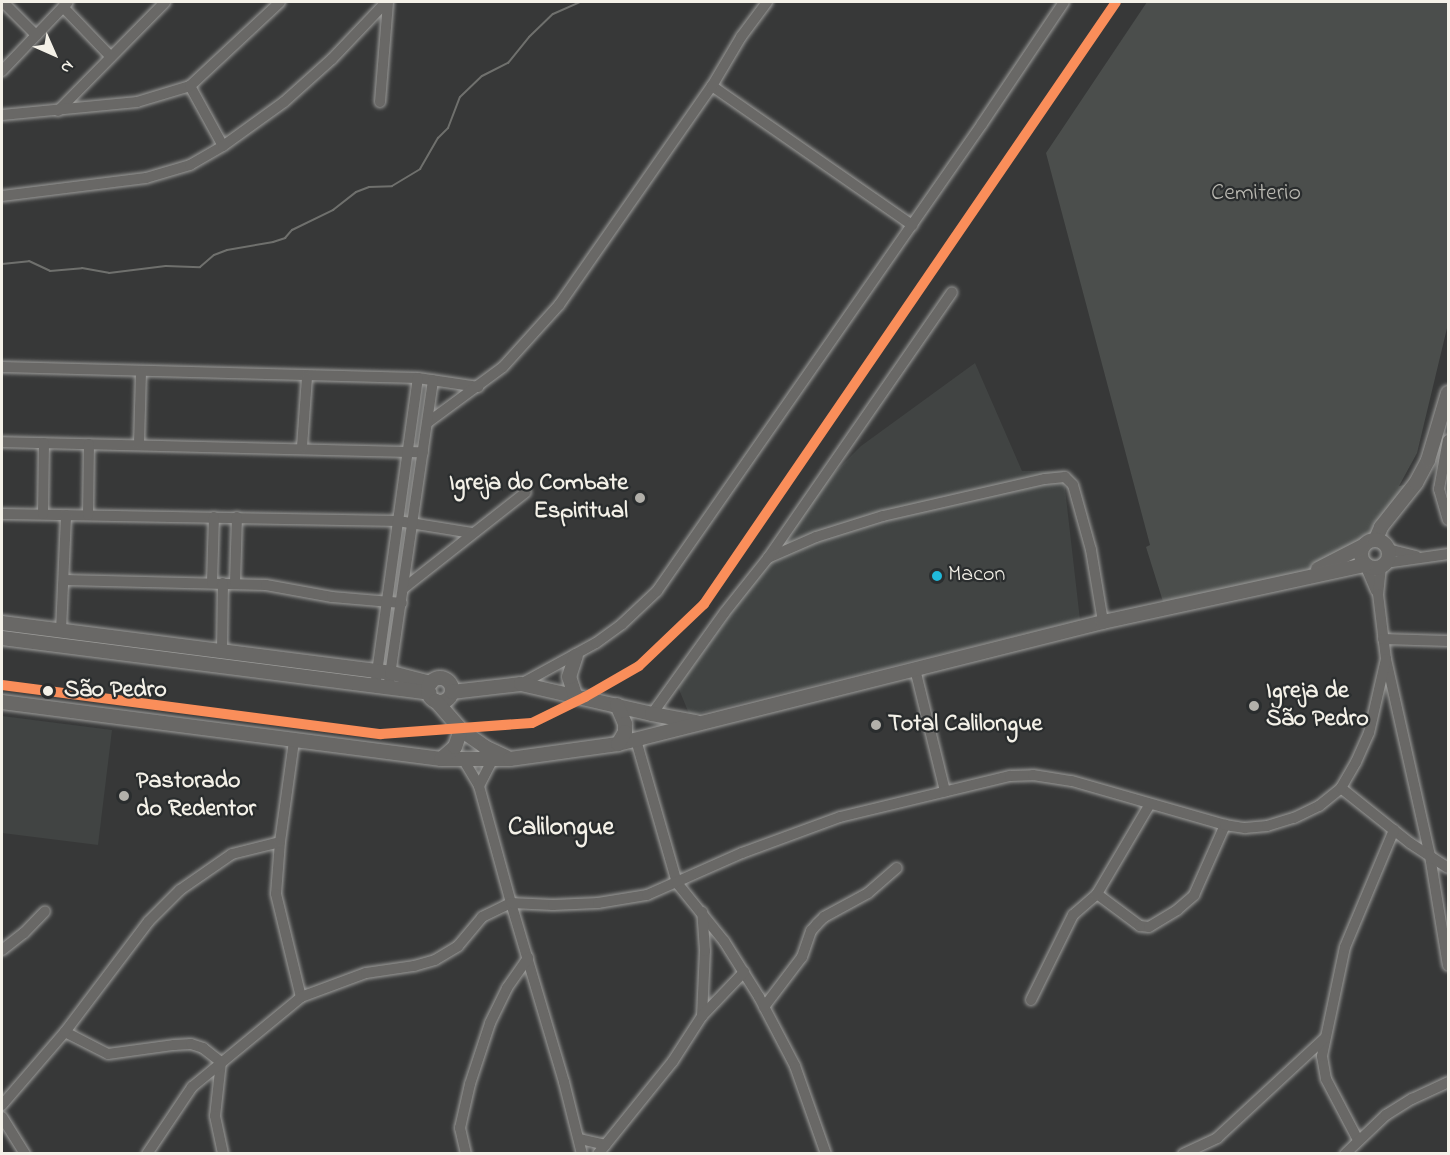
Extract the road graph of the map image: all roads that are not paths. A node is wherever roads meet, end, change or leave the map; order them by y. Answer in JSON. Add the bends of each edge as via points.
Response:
{"nodes":[{"id":1,"x":3,"y":2,"type":"edge"},
{"id":2,"x":165,"y":2,"type":"edge"},
{"id":3,"x":280,"y":2,"type":"edge"},
{"id":4,"x":387,"y":2,"type":"edge"},
{"id":5,"x":767,"y":2,"type":"edge"},
{"id":6,"x":1064,"y":2,"type":"edge"},
{"id":7,"x":65,"y":4,"type":"edge"},
{"id":8,"x":36,"y":35,"type":"junction"},
{"id":9,"x":111,"y":57,"type":"junction"},
{"id":10,"x":2,"y":71,"type":"edge"},
{"id":11,"x":190,"y":86,"type":"junction"},
{"id":12,"x":712,"y":86,"type":"junction"},
{"id":13,"x":380,"y":102,"type":"dead end"},
{"id":14,"x":58,"y":111,"type":"junction"},
{"id":15,"x":2,"y":116,"type":"edge"},
{"id":16,"x":223,"y":146,"type":"junction"},
{"id":17,"x":2,"y":196,"type":"edge"},
{"id":18,"x":912,"y":225,"type":"junction"},
{"id":19,"x":952,"y":292,"type":"dead end"},
{"id":20,"x":2,"y":366,"type":"edge"},
{"id":21,"x":141,"y":372,"type":"junction"},
{"id":22,"x":307,"y":377,"type":"junction"},
{"id":23,"x":418,"y":378,"type":"junction"},
{"id":24,"x":433,"y":380,"type":"junction"},
{"id":25,"x":478,"y":387,"type":"junction"},
{"id":26,"x":1449,"y":393,"type":"edge"},
{"id":27,"x":427,"y":423,"type":"junction"},
{"id":28,"x":1449,"y":440,"type":"edge"},
{"id":29,"x":2,"y":442,"type":"edge"},
{"id":30,"x":44,"y":444,"type":"junction"},
{"id":31,"x":89,"y":444,"type":"junction"},
{"id":32,"x":139,"y":444,"type":"junction"},
{"id":33,"x":302,"y":447,"type":"junction"},
{"id":34,"x":407,"y":451,"type":"junction"},
{"id":35,"x":423,"y":453,"type":"junction"},
{"id":36,"x":526,"y":492,"type":"dead end"},
{"id":37,"x":2,"y":514,"type":"edge"},
{"id":38,"x":43,"y":514,"type":"junction"},
{"id":39,"x":66,"y":515,"type":"junction"},
{"id":40,"x":88,"y":515,"type":"junction"},
{"id":41,"x":214,"y":517,"type":"junction"},
{"id":42,"x":237,"y":517,"type":"junction"},
{"id":43,"x":1449,"y":520,"type":"edge"},
{"id":44,"x":398,"y":521,"type":"junction"},
{"id":45,"x":413,"y":522,"type":"junction"},
{"id":46,"x":472,"y":533,"type":"junction"},
{"id":47,"x":1383,"y":544,"type":"junction"},
{"id":48,"x":1363,"y":546,"type":"junction"},
{"id":49,"x":1449,"y":554,"type":"edge"},
{"id":50,"x":1422,"y":557,"type":"junction"},
{"id":51,"x":768,"y":558,"type":"junction"},
{"id":52,"x":1365,"y":565,"type":"junction"},
{"id":53,"x":1383,"y":565,"type":"junction"},
{"id":54,"x":64,"y":580,"type":"junction"},
{"id":55,"x":1295,"y":580,"type":"junction"},
{"id":56,"x":218,"y":583,"type":"junction"},
{"id":57,"x":235,"y":583,"type":"junction"},
{"id":58,"x":404,"y":588,"type":"junction"},
{"id":59,"x":1378,"y":594,"type":"junction"},
{"id":60,"x":387,"y":602,"type":"junction"},
{"id":61,"x":402,"y":603,"type":"junction"},
{"id":62,"x":1103,"y":622,"type":"junction"},
{"id":63,"x":2,"y":623,"type":"edge"},
{"id":64,"x":61,"y":632,"type":"junction"},
{"id":65,"x":2,"y":638,"type":"edge"},
{"id":66,"x":1383,"y":639,"type":"junction"},
{"id":67,"x":1449,"y":641,"type":"edge"},
{"id":68,"x":145,"y":651,"type":"junction"},
{"id":69,"x":222,"y":652,"type":"junction"},
{"id":70,"x":576,"y":656,"type":"junction"},
{"id":71,"x":1386,"y":659,"type":"junction"},
{"id":72,"x":300,"y":669,"type":"junction"},
{"id":73,"x":915,"y":669,"type":"junction"},
{"id":74,"x":377,"y":672,"type":"junction"},
{"id":75,"x":392,"y":673,"type":"junction"},
{"id":76,"x":521,"y":684,"type":"junction"},
{"id":77,"x":382,"y":688,"type":"junction"},
{"id":78,"x":432,"y":692,"type":"junction"},
{"id":79,"x":452,"y":692,"type":"junction"},
{"id":80,"x":575,"y":694,"type":"junction"},
{"id":81,"x":2,"y":702,"type":"edge"},
{"id":82,"x":617,"y":705,"type":"junction"},
{"id":83,"x":652,"y":714,"type":"junction"},
{"id":84,"x":701,"y":723,"type":"junction"},
{"id":85,"x":461,"y":730,"type":"junction"},
{"id":86,"x":636,"y":740,"type":"junction"},
{"id":87,"x":294,"y":741,"type":"junction"},
{"id":88,"x":618,"y":744,"type":"junction"},
{"id":89,"x":441,"y":759,"type":"junction"},
{"id":90,"x":463,"y":759,"type":"junction"},
{"id":91,"x":510,"y":759,"type":"junction"},
{"id":92,"x":492,"y":760,"type":"junction"},
{"id":93,"x":479,"y":786,"type":"junction"},
{"id":94,"x":1341,"y":788,"type":"junction"},
{"id":95,"x":945,"y":791,"type":"junction"},
{"id":96,"x":1150,"y":804,"type":"junction"},
{"id":97,"x":1225,"y":825,"type":"junction"},
{"id":98,"x":1394,"y":830,"type":"junction"},
{"id":99,"x":280,"y":842,"type":"junction"},
{"id":100,"x":1430,"y":856,"type":"junction"},
{"id":101,"x":897,"y":868,"type":"dead end"},
{"id":102,"x":1449,"y":868,"type":"edge"},
{"id":103,"x":677,"y":883,"type":"junction"},
{"id":104,"x":1096,"y":894,"type":"junction"},
{"id":105,"x":511,"y":903,"type":"junction"},
{"id":106,"x":45,"y":911,"type":"dead end"},
{"id":107,"x":702,"y":912,"type":"junction"},
{"id":108,"x":2,"y":950,"type":"edge"},
{"id":109,"x":528,"y":958,"type":"junction"},
{"id":110,"x":1449,"y":966,"type":"edge"},
{"id":111,"x":744,"y":972,"type":"junction"},
{"id":112,"x":302,"y":997,"type":"junction"},
{"id":113,"x":1031,"y":1000,"type":"dead end"},
{"id":114,"x":764,"y":1007,"type":"junction"},
{"id":115,"x":702,"y":1016,"type":"junction"},
{"id":116,"x":65,"y":1032,"type":"junction"},
{"id":117,"x":1325,"y":1038,"type":"junction"},
{"id":118,"x":221,"y":1062,"type":"junction"},
{"id":119,"x":1449,"y":1082,"type":"edge"},
{"id":120,"x":2,"y":1105,"type":"edge"},
{"id":121,"x":2,"y":1117,"type":"edge"},
{"id":122,"x":1358,"y":1140,"type":"junction"},
{"id":123,"x":579,"y":1149,"type":"edge"},
{"id":124,"x":601,"y":1151,"type":"edge"},
{"id":125,"x":25,"y":1154,"type":"edge"},
{"id":126,"x":147,"y":1154,"type":"edge"},
{"id":127,"x":223,"y":1154,"type":"edge"},
{"id":128,"x":466,"y":1154,"type":"edge"},
{"id":129,"x":826,"y":1154,"type":"edge"},
{"id":130,"x":1183,"y":1154,"type":"edge"},
{"id":131,"x":1345,"y":1154,"type":"edge"}],
"edges":[{"from":1,"to":8,"type":"street"},
{"from":2,"to":9,"type":"street"},
{"from":3,"to":11,"type":"street"},
{"from":4,"to":13,"type":"street"},
{"from":4,"to":16,"type":"street","via":[[284,102]]},
{"from":5,"to":12,"type":"street"},
{"from":6,"to":18,"type":"street"},
{"from":7,"to":8,"type":"street"},
{"from":7,"to":9,"type":"street"},
{"from":8,"to":10,"type":"street"},
{"from":9,"to":14,"type":"street"},
{"from":11,"to":14,"type":"street","via":[[137,102]]},
{"from":11,"to":16,"type":"street"},
{"from":12,"to":18,"type":"street"},
{"from":12,"to":25,"type":"street","via":[[559,305],[503,367]]},
{"from":14,"to":15,"type":"street"},
{"from":16,"to":17,"type":"street","via":[[169,173]]},
{"from":18,"to":70,"type":"street","via":[[657,591],[622,624]]},
{"from":19,"to":51,"type":"street"},
{"from":20,"to":21,"type":"street"},
{"from":21,"to":22,"type":"street"},
{"from":21,"to":32,"type":"street"},
{"from":22,"to":23,"type":"street"},
{"from":22,"to":33,"type":"street"},
{"from":23,"to":24,"type":"street"},
{"from":23,"to":34,"type":"street"},
{"from":24,"to":25,"type":"street"},
{"from":24,"to":27,"type":"street"},
{"from":25,"to":27,"type":"street"},
{"from":26,"to":47,"type":"main road","via":[[1428,460],[1407,496],[1381,527]]},
{"from":27,"to":35,"type":"street"},
{"from":28,"to":43,"type":"street","via":[[1439,489]]},
{"from":29,"to":30,"type":"street"},
{"from":30,"to":31,"type":"street"},
{"from":30,"to":38,"type":"street"},
{"from":31,"to":32,"type":"street"},
{"from":31,"to":40,"type":"street"},
{"from":32,"to":33,"type":"street"},
{"from":33,"to":34,"type":"street"},
{"from":34,"to":35,"type":"street"},
{"from":34,"to":44,"type":"street"},
{"from":35,"to":45,"type":"street"},
{"from":36,"to":46,"type":"street"},
{"from":37,"to":38,"type":"street"},
{"from":38,"to":39,"type":"street"},
{"from":39,"to":40,"type":"street"},
{"from":39,"to":54,"type":"street"},
{"from":40,"to":41,"type":"street"},
{"from":41,"to":42,"type":"street"},
{"from":41,"to":56,"type":"street"},
{"from":42,"to":44,"type":"street"},
{"from":42,"to":57,"type":"street"},
{"from":44,"to":45,"type":"street"},
{"from":44,"to":60,"type":"street"},
{"from":45,"to":46,"type":"street"},
{"from":45,"to":58,"type":"street"},
{"from":46,"to":58,"type":"street"},
{"from":47,"to":48,"type":"main road"},
{"from":47,"to":50,"type":"street"},
{"from":47,"to":53,"type":"main road","via":[[1389,556]]},
{"from":48,"to":52,"type":"main road","via":[[1360,556]]},
{"from":48,"to":55,"type":"main road"},
{"from":49,"to":50,"type":"street"},
{"from":50,"to":53,"type":"street"},
{"from":51,"to":62,"type":"street","via":[[816,537],[883,516],[1065,477],[1073,485]]},
{"from":51,"to":83,"type":"street"},
{"from":52,"to":53,"type":"main road"},
{"from":52,"to":55,"type":"main road"},
{"from":52,"to":59,"type":"street"},
{"from":53,"to":59,"type":"street"},
{"from":54,"to":56,"type":"street"},
{"from":54,"to":64,"type":"street"},
{"from":55,"to":62,"type":"main road"},
{"from":56,"to":57,"type":"street"},
{"from":56,"to":69,"type":"street"},
{"from":57,"to":60,"type":"street"},
{"from":58,"to":61,"type":"street"},
{"from":59,"to":66,"type":"street"},
{"from":60,"to":61,"type":"street"},
{"from":60,"to":74,"type":"street"},
{"from":61,"to":75,"type":"street"},
{"from":62,"to":73,"type":"main road"},
{"from":63,"to":64,"type":"main road"},
{"from":64,"to":68,"type":"main road"},
{"from":65,"to":68,"type":"main road"},
{"from":66,"to":67,"type":"street"},
{"from":66,"to":71,"type":"street"},
{"from":68,"to":69,"type":"main road"},
{"from":68,"to":72,"type":"main road"},
{"from":69,"to":72,"type":"main road"},
{"from":70,"to":76,"type":"street"},
{"from":70,"to":80,"type":"main road","via":[[569,677]]},
{"from":71,"to":94,"type":"street","via":[[1369,733]]},
{"from":71,"to":100,"type":"street"},
{"from":72,"to":74,"type":"main road"},
{"from":72,"to":77,"type":"main road"},
{"from":73,"to":84,"type":"main road"},
{"from":73,"to":95,"type":"street"},
{"from":74,"to":75,"type":"main road"},
{"from":74,"to":77,"type":"street"},
{"from":75,"to":77,"type":"street"},
{"from":75,"to":78,"type":"main road"},
{"from":76,"to":79,"type":"main road"},
{"from":76,"to":80,"type":"main road"},
{"from":77,"to":78,"type":"main road"},
{"from":78,"to":79,"type":"main road","via":[[446,700]]},
{"from":78,"to":79,"type":"main road","via":[[437,679],[445,679]]},
{"from":78,"to":85,"type":"main road"},
{"from":80,"to":82,"type":"main road"},
{"from":81,"to":87,"type":"main road"},
{"from":82,"to":83,"type":"main road"},
{"from":82,"to":88,"type":"main road","via":[[625,724]]},
{"from":83,"to":84,"type":"main road"},
{"from":84,"to":86,"type":"main road"},
{"from":85,"to":89,"type":"main road","via":[[455,747]]},
{"from":85,"to":91,"type":"main road"},
{"from":86,"to":88,"type":"main road"},
{"from":86,"to":103,"type":"street"},
{"from":87,"to":89,"type":"main road"},
{"from":87,"to":99,"type":"street"},
{"from":88,"to":91,"type":"main road"},
{"from":89,"to":90,"type":"main road"},
{"from":90,"to":92,"type":"main road"},
{"from":90,"to":93,"type":"street"},
{"from":91,"to":92,"type":"main road"},
{"from":92,"to":93,"type":"street"},
{"from":93,"to":105,"type":"street"},
{"from":94,"to":97,"type":"street","via":[[1319,806],[1293,818],[1267,826]]},
{"from":94,"to":98,"type":"street"},
{"from":95,"to":96,"type":"street","via":[[1010,776],[1034,775],[1072,781]]},
{"from":95,"to":103,"type":"street","via":[[840,817],[742,853]]},
{"from":96,"to":97,"type":"street"},
{"from":96,"to":104,"type":"street"},
{"from":97,"to":104,"type":"street","via":[[1194,895],[1149,927],[1140,926]]},
{"from":98,"to":100,"type":"street"},
{"from":98,"to":117,"type":"street","via":[[1345,947]]},
{"from":99,"to":112,"type":"street","via":[[276,894]]},
{"from":99,"to":116,"type":"street","via":[[232,854],[180,890],[149,921]]},
{"from":100,"to":102,"type":"street"},
{"from":100,"to":110,"type":"street"},
{"from":101,"to":114,"type":"street","via":[[868,893],[824,916],[811,931],[802,957]]},
{"from":103,"to":105,"type":"street","via":[[647,895],[598,903]]},
{"from":103,"to":107,"type":"street"},
{"from":104,"to":113,"type":"street","via":[[1073,915]]},
{"from":105,"to":109,"type":"street"},
{"from":105,"to":112,"type":"street","via":[[482,917],[458,946],[435,960],[366,973]]},
{"from":106,"to":108,"type":"street"},
{"from":107,"to":111,"type":"street"},
{"from":107,"to":115,"type":"street"},
{"from":109,"to":123,"type":"street"},
{"from":109,"to":128,"type":"street","via":[[490,1023],[470,1084],[460,1128]]},
{"from":111,"to":114,"type":"street"},
{"from":111,"to":115,"type":"street"},
{"from":112,"to":118,"type":"street"},
{"from":114,"to":129,"type":"street","via":[[795,1066]]},
{"from":115,"to":124,"type":"street","via":[[673,1061]]},
{"from":116,"to":118,"type":"street","via":[[108,1054],[191,1044]]},
{"from":116,"to":120,"type":"street"},
{"from":117,"to":122,"type":"street","via":[[1322,1056],[1326,1079]]},
{"from":117,"to":130,"type":"street","via":[[1217,1138]]},
{"from":118,"to":126,"type":"street","via":[[192,1087]]},
{"from":118,"to":127,"type":"street","via":[[215,1116]]},
{"from":119,"to":122,"type":"street","via":[[1412,1098]]},
{"from":121,"to":125,"type":"street"},
{"from":122,"to":131,"type":"street"},
{"from":123,"to":124,"type":"street"}]}
